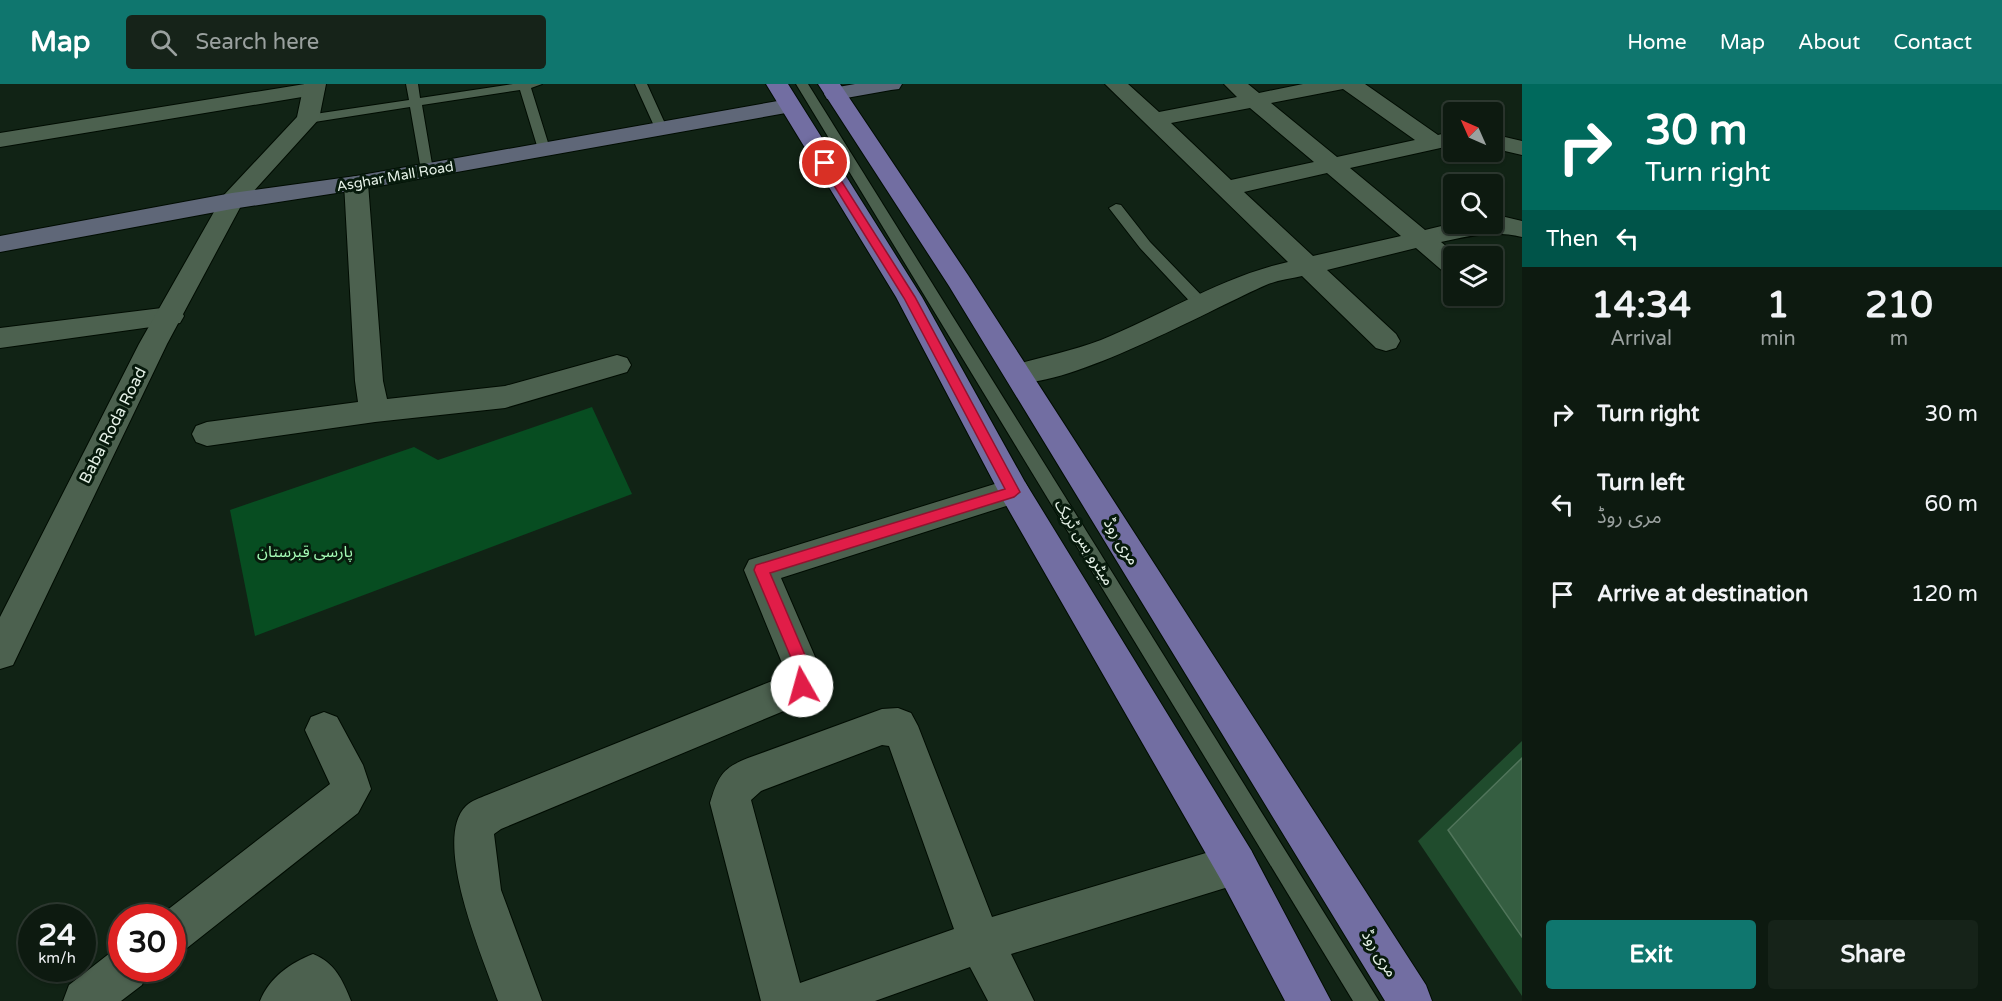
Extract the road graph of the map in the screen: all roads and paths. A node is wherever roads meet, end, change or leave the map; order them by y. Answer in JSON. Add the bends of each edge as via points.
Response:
{"nodes":[{"id":1,"x":412,"y":84,"type":"edge"},
{"id":2,"x":641,"y":84,"type":"edge"},
{"id":3,"x":891,"y":84,"type":"edge"},
{"id":4,"x":1116,"y":84,"type":"edge"},
{"id":5,"x":1235,"y":84,"type":"edge"},
{"id":6,"x":1336,"y":84,"type":"edge"},
{"id":7,"x":1351,"y":84,"type":"edge"},
{"id":8,"x":528,"y":85,"type":"edge"},
{"id":9,"x":315,"y":86,"type":"edge"},
{"id":10,"x":832,"y":89,"type":"edge"},
{"id":11,"x":789,"y":91,"type":"edge"},
{"id":12,"x":1253,"y":100,"type":"junction"},
{"id":13,"x":415,"y":103,"type":"junction"},
{"id":14,"x":308,"y":119,"type":"junction"},
{"id":15,"x":1154,"y":120,"type":"junction"},
{"id":16,"x":661,"y":128,"type":"junction"},
{"id":17,"x":0,"y":140,"type":"edge"},
{"id":18,"x":1443,"y":140,"type":"edge"},
{"id":19,"x":1503,"y":144,"type":"edge"},
{"id":20,"x":1522,"y":148,"type":"edge"},
{"id":21,"x":544,"y":149,"type":"junction"},
{"id":22,"x":1330,"y":164,"type":"junction"},
{"id":23,"x":427,"y":170,"type":"junction"},
{"id":24,"x":356,"y":183,"type":"junction"},
{"id":25,"x":1225,"y":189,"type":"junction"},
{"id":26,"x":232,"y":201,"type":"junction"},
{"id":27,"x":1116,"y":208,"type":"dead end"},
{"id":28,"x":1522,"y":229,"type":"edge"},
{"id":29,"x":1420,"y":239,"type":"junction"},
{"id":30,"x":0,"y":244,"type":"edge"},
{"id":31,"x":1443,"y":258,"type":"edge"},
{"id":32,"x":1306,"y":266,"type":"junction"},
{"id":33,"x":1201,"y":304,"type":"junction"},
{"id":34,"x":170,"y":316,"type":"junction"},
{"id":35,"x":0,"y":338,"type":"edge"},
{"id":36,"x":1386,"y":341,"type":"dead end"},
{"id":37,"x":617,"y":365,"type":"dead end"},
{"id":38,"x":1018,"y":374,"type":"junction"},
{"id":39,"x":375,"y":411,"type":"junction"},
{"id":40,"x":207,"y":434,"type":"dead end"},
{"id":41,"x":1014,"y":492,"type":"junction"},
{"id":42,"x":3,"y":640,"type":"edge"},
{"id":43,"x":324,"y":730,"type":"dead end"},
{"id":44,"x":1236,"y":864,"type":"junction"},
{"id":45,"x":186,"y":922,"type":"edge"},
{"id":46,"x":980,"y":942,"type":"junction"},
{"id":47,"x":109,"y":982,"type":"edge"},
{"id":48,"x":85,"y":1001,"type":"edge"},
{"id":49,"x":282,"y":1001,"type":"edge"},
{"id":50,"x":329,"y":1001,"type":"edge"},
{"id":51,"x":520,"y":1001,"type":"edge"},
{"id":52,"x":783,"y":1001,"type":"edge"},
{"id":53,"x":812,"y":1001,"type":"edge"},
{"id":54,"x":1012,"y":1001,"type":"edge"},
{"id":55,"x":1309,"y":1001,"type":"edge"},
{"id":56,"x":1367,"y":1001,"type":"edge"},
{"id":57,"x":1410,"y":1001,"type":"edge"}],
"edges":[{"from":1,"to":13,"type":"lane"},
{"from":2,"to":16,"type":"lane"},
{"from":3,"to":10,"type":"main road"},
{"from":4,"to":15,"type":"street"},
{"from":5,"to":12,"type":"street"},
{"from":6,"to":12,"type":"street"},
{"from":7,"to":18,"type":"street"},
{"from":8,"to":13,"type":"lane"},
{"from":8,"to":21,"type":"lane"},
{"from":9,"to":14,"type":"street"},
{"from":9,"to":17,"type":"street"},
{"from":10,"to":38,"type":"main road","name":"مری روڈ"},
{"from":11,"to":16,"type":"main road","name":"Asghar Mall Road"},
{"from":11,"to":41,"type":"main road","via":[[909,297]]},
{"from":11,"to":56,"type":"lane","name":"میٹرو بس ٹریک"},
{"from":12,"to":15,"type":"street"},
{"from":12,"to":22,"type":"street"},
{"from":13,"to":14,"type":"lane"},
{"from":13,"to":23,"type":"lane"},
{"from":14,"to":26,"type":"street","name":"Baba Roda Road"},
{"from":15,"to":25,"type":"street"},
{"from":16,"to":21,"type":"main road","name":"Asghar Mall Road"},
{"from":18,"to":22,"type":"street"},
{"from":19,"to":20,"type":"street"},
{"from":21,"to":23,"type":"main road","name":"Asghar Mall Road"},
{"from":22,"to":25,"type":"street"},
{"from":22,"to":29,"type":"street"},
{"from":23,"to":24,"type":"main road","name":"Asghar Mall Road"},
{"from":24,"to":26,"type":"main road","name":"Asghar Mall Road"},
{"from":24,"to":39,"type":"street","via":[[369,381]]},
{"from":25,"to":32,"type":"street"},
{"from":26,"to":30,"type":"main road","name":"Asghar Mall Road"},
{"from":26,"to":34,"type":"street","name":"Baba Roda Road"},
{"from":27,"to":33,"type":"lane"},
{"from":28,"to":29,"type":"street","via":[[1501,224]]},
{"from":29,"to":31,"type":"street"},
{"from":29,"to":32,"type":"street"},
{"from":32,"to":33,"type":"street","via":[[1262,277]]},
{"from":32,"to":36,"type":"street"},
{"from":33,"to":38,"type":"street","via":[[1112,346],[1067,363]]},
{"from":34,"to":35,"type":"street"},
{"from":34,"to":42,"type":"street","name":"Baba Roda Road"},
{"from":37,"to":39,"type":"street","via":[[505,397]]},
{"from":38,"to":57,"type":"main road","name":"مری روڈ"},
{"from":39,"to":40,"type":"street"},
{"from":41,"to":44,"type":"main road"},
{"from":41,"to":51,"type":"street","via":[[761,570],[805,674],[807,680],[802,686],[479,821],[474,832],[480,890]]},
{"from":43,"to":45,"type":"street","via":[[351,789],[344,799]]},
{"from":44,"to":46,"type":"street"},
{"from":44,"to":55,"type":"main road"},
{"from":46,"to":52,"type":"street","via":[[905,739],[898,726],[882,727],[748,777],[734,788],[730,803]]},
{"from":46,"to":53,"type":"street"},
{"from":46,"to":54,"type":"street"},
{"from":47,"to":48,"type":"street"},
{"from":49,"to":50,"type":"street","via":[[313,976]]}]}
